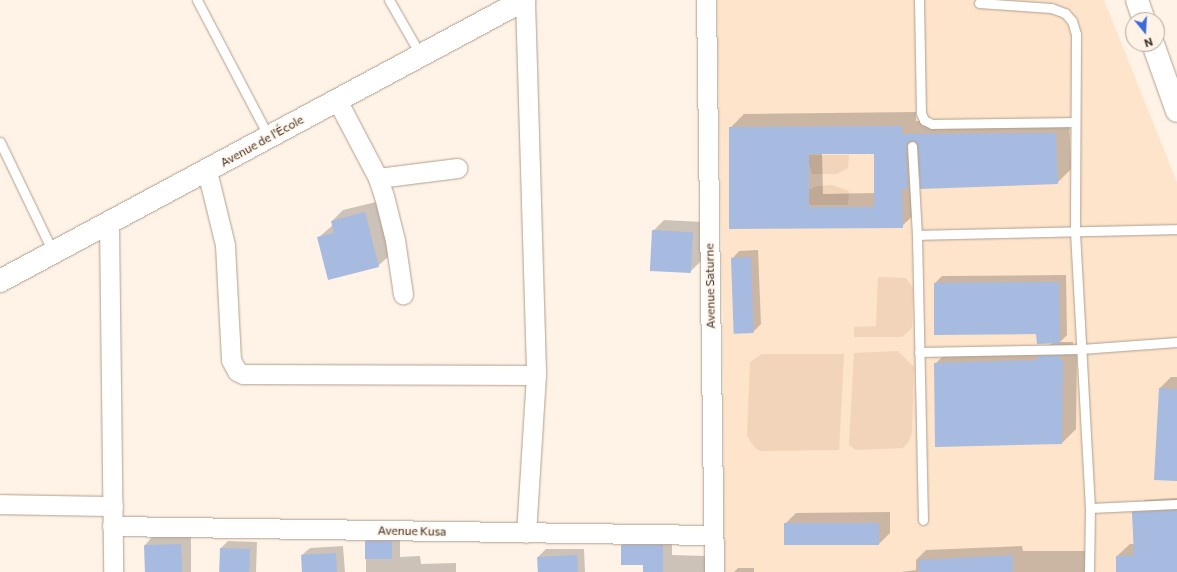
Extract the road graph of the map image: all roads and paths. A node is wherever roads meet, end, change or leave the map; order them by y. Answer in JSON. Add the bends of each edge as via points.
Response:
{"nodes":[{"id":1,"x":197,"y":0,"type":"edge"},
{"id":2,"x":389,"y":0,"type":"edge"},
{"id":3,"x":525,"y":0,"type":"edge"},
{"id":4,"x":706,"y":0,"type":"edge"},
{"id":5,"x":919,"y":0,"type":"edge"},
{"id":6,"x":1137,"y":0,"type":"edge"},
{"id":7,"x":979,"y":3,"type":"dead end"},
{"id":8,"x":1141,"y":12,"type":"edge"},
{"id":9,"x":1156,"y":52,"type":"edge"},
{"id":10,"x":420,"y":54,"type":"junction"},
{"id":11,"x":337,"y":100,"type":"junction"},
{"id":12,"x":1177,"y":111,"type":"edge"},
{"id":13,"x":1074,"y":122,"type":"junction"},
{"id":14,"x":268,"y":137,"type":"junction"},
{"id":15,"x":0,"y":142,"type":"edge"},
{"id":16,"x":912,"y":146,"type":"dead end"},
{"id":17,"x":457,"y":168,"type":"dead end"},
{"id":18,"x":207,"y":171,"type":"junction"},
{"id":19,"x":378,"y":178,"type":"junction"},
{"id":20,"x":109,"y":224,"type":"junction"},
{"id":21,"x":1177,"y":229,"type":"edge"},
{"id":22,"x":1075,"y":232,"type":"junction"},
{"id":23,"x":917,"y":235,"type":"junction"},
{"id":24,"x":54,"y":253,"type":"junction"},
{"id":25,"x":0,"y":282,"type":"edge"},
{"id":26,"x":402,"y":294,"type":"dead end"},
{"id":27,"x":1177,"y":342,"type":"edge"},
{"id":28,"x":1081,"y":349,"type":"junction"},
{"id":29,"x":919,"y":352,"type":"junction"},
{"id":30,"x":536,"y":375,"type":"junction"},
{"id":31,"x":0,"y":504,"type":"edge"},
{"id":32,"x":1177,"y":504,"type":"edge"},
{"id":33,"x":113,"y":506,"type":"junction"},
{"id":34,"x":1090,"y":508,"type":"junction"},
{"id":35,"x":923,"y":520,"type":"dead end"},
{"id":36,"x":112,"y":526,"type":"junction"},
{"id":37,"x":526,"y":533,"type":"junction"},
{"id":38,"x":713,"y":535,"type":"junction"},
{"id":39,"x":113,"y":572,"type":"edge"},
{"id":40,"x":714,"y":572,"type":"edge"},
{"id":41,"x":1089,"y":572,"type":"edge"}],
"edges":[{"from":1,"to":14,"type":"lane"},
{"from":2,"to":10,"type":"lane"},
{"from":3,"to":10,"type":"main road","name":"Avenue de l'École"},
{"from":3,"to":30,"type":"street"},
{"from":4,"to":38,"type":"street","name":"Avenue Saturne"},
{"from":5,"to":13,"type":"lane","via":[[921,113],[924,120],[932,124]]},
{"from":6,"to":8,"type":"main road"},
{"from":7,"to":13,"type":"lane","via":[[1051,8],[1065,13],[1072,21],[1076,34]]},
{"from":9,"to":12,"type":"main road"},
{"from":10,"to":11,"type":"main road","name":"Avenue de l'École"},
{"from":11,"to":14,"type":"main road","name":"Avenue de l'École"},
{"from":11,"to":19,"type":"street"},
{"from":13,"to":22,"type":"lane"},
{"from":14,"to":18,"type":"main road","name":"Avenue de l'École"},
{"from":15,"to":24,"type":"lane"},
{"from":16,"to":23,"type":"lane"},
{"from":17,"to":19,"type":"street"},
{"from":18,"to":20,"type":"main road","name":"Avenue de l'École"},
{"from":18,"to":30,"type":"street","via":[[225,245],[231,360],[237,371],[242,374]]},
{"from":19,"to":26,"type":"street","via":[[395,240]]},
{"from":20,"to":24,"type":"main road","name":"Avenue de l'École"},
{"from":20,"to":33,"type":"street"},
{"from":21,"to":22,"type":"lane"},
{"from":22,"to":23,"type":"lane"},
{"from":22,"to":28,"type":"lane"},
{"from":23,"to":29,"type":"lane"},
{"from":24,"to":25,"type":"main road","name":"Avenue de l'École"},
{"from":27,"to":28,"type":"lane"},
{"from":28,"to":29,"type":"lane"},
{"from":28,"to":34,"type":"lane"},
{"from":29,"to":35,"type":"lane"},
{"from":30,"to":37,"type":"street"},
{"from":31,"to":33,"type":"street"},
{"from":32,"to":34,"type":"lane"},
{"from":33,"to":36,"type":"street"},
{"from":34,"to":41,"type":"lane"},
{"from":36,"to":37,"type":"street","name":"Avenue Kusa"},
{"from":36,"to":39,"type":"street"},
{"from":37,"to":38,"type":"street","name":"Avenue Kusa"},
{"from":38,"to":40,"type":"street","name":"Avenue Saturne"}]}
